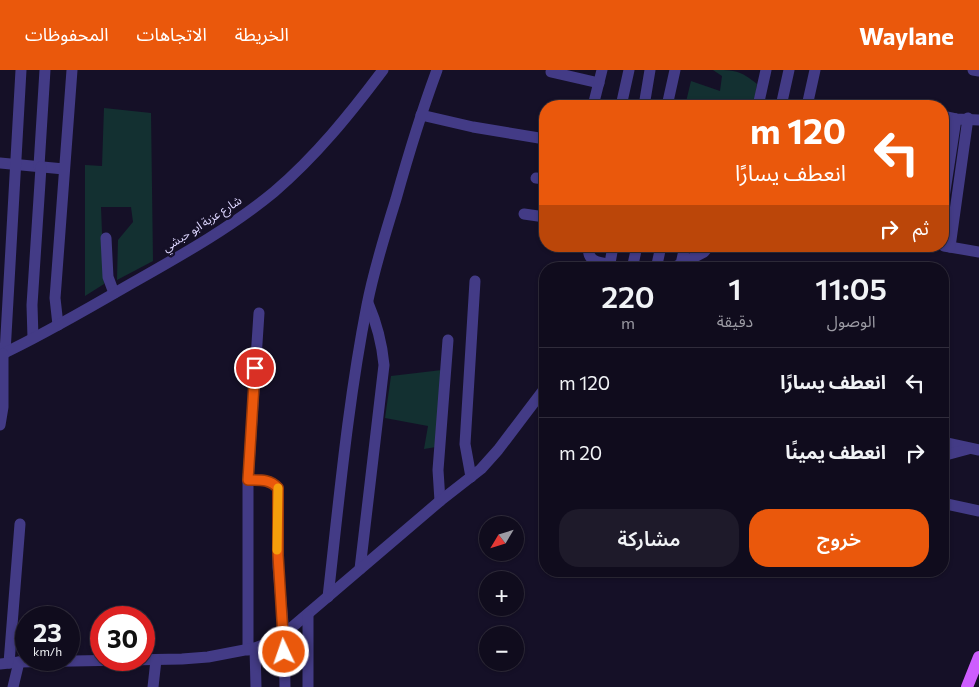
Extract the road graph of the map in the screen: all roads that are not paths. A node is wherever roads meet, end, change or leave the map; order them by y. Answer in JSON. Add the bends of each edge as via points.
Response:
{"nodes":[{"id":1,"x":21,"y":70,"type":"edge"},
{"id":2,"x":45,"y":70,"type":"edge"},
{"id":3,"x":72,"y":70,"type":"edge"},
{"id":4,"x":382,"y":70,"type":"edge"},
{"id":5,"x":437,"y":70,"type":"edge"},
{"id":6,"x":602,"y":70,"type":"edge"},
{"id":7,"x":629,"y":70,"type":"edge"},
{"id":8,"x":650,"y":70,"type":"edge"},
{"id":9,"x":675,"y":70,"type":"edge"},
{"id":10,"x":766,"y":70,"type":"edge"},
{"id":11,"x":789,"y":70,"type":"edge"},
{"id":12,"x":815,"y":70,"type":"edge"},
{"id":13,"x":973,"y":70,"type":"edge"},
{"id":14,"x":979,"y":71,"type":"edge"},
{"id":15,"x":552,"y":72,"type":"dead end"},
{"id":16,"x":598,"y":83,"type":"junction"},
{"id":17,"x":594,"y":100,"type":"edge"},
{"id":18,"x":622,"y":100,"type":"edge"},
{"id":19,"x":645,"y":100,"type":"edge"},
{"id":20,"x":668,"y":100,"type":"edge"},
{"id":21,"x":759,"y":100,"type":"edge"},
{"id":22,"x":782,"y":100,"type":"edge"},
{"id":23,"x":808,"y":100,"type":"edge"},
{"id":24,"x":421,"y":115,"type":"junction"},
{"id":25,"x":949,"y":117,"type":"edge"},
{"id":26,"x":968,"y":119,"type":"edge"},
{"id":27,"x":539,"y":138,"type":"edge"},
{"id":28,"x":0,"y":163,"type":"edge"},
{"id":29,"x":16,"y":164,"type":"junction"},
{"id":30,"x":40,"y":167,"type":"junction"},
{"id":31,"x":64,"y":169,"type":"junction"},
{"id":32,"x":949,"y":186,"type":"edge"},
{"id":33,"x":524,"y":214,"type":"dead end"},
{"id":34,"x":539,"y":216,"type":"edge"},
{"id":35,"x":949,"y":229,"type":"edge"},
{"id":36,"x":106,"y":238,"type":"dead end"},
{"id":37,"x":949,"y":247,"type":"edge"},
{"id":38,"x":589,"y":252,"type":"edge"},
{"id":39,"x":704,"y":252,"type":"edge"},
{"id":40,"x":979,"y":252,"type":"edge"},
{"id":41,"x":596,"y":262,"type":"edge"},
{"id":42,"x":684,"y":262,"type":"edge"},
{"id":43,"x":475,"y":281,"type":"dead end"},
{"id":44,"x":114,"y":293,"type":"junction"},
{"id":45,"x":368,"y":303,"type":"junction"},
{"id":46,"x":259,"y":313,"type":"dead end"},
{"id":47,"x":58,"y":324,"type":"junction"},
{"id":48,"x":33,"y":338,"type":"junction"},
{"id":49,"x":448,"y":340,"type":"dead end"},
{"id":50,"x":3,"y":354,"type":"edge"},
{"id":51,"x":539,"y":396,"type":"edge"},
{"id":52,"x":0,"y":425,"type":"edge"},
{"id":53,"x":949,"y":443,"type":"edge"},
{"id":54,"x":976,"y":449,"type":"edge"},
{"id":55,"x":949,"y":455,"type":"edge"},
{"id":56,"x":471,"y":477,"type":"junction"},
{"id":57,"x":248,"y":480,"type":"junction"},
{"id":58,"x":440,"y":501,"type":"junction"},
{"id":59,"x":949,"y":504,"type":"edge"},
{"id":60,"x":979,"y":511,"type":"edge"},
{"id":61,"x":20,"y":524,"type":"dead end"},
{"id":62,"x":360,"y":569,"type":"junction"},
{"id":63,"x":328,"y":597,"type":"junction"},
{"id":64,"x":308,"y":615,"type":"junction"},
{"id":65,"x":284,"y":634,"type":"junction"},
{"id":66,"x":252,"y":649,"type":"junction"},
{"id":67,"x":979,"y":657,"type":"edge"},
{"id":68,"x":156,"y":660,"type":"junction"},
{"id":69,"x":9,"y":663,"type":"edge"},
{"id":70,"x":13,"y":687,"type":"edge"},
{"id":71,"x":153,"y":687,"type":"edge"},
{"id":72,"x":256,"y":687,"type":"edge"},
{"id":73,"x":285,"y":687,"type":"edge"},
{"id":74,"x":308,"y":687,"type":"edge"},
{"id":75,"x":966,"y":687,"type":"edge"}],
"edges":[{"from":1,"to":29,"type":"street"},
{"from":2,"to":30,"type":"street"},
{"from":3,"to":31,"type":"street"},
{"from":4,"to":44,"type":"street","name":"شارع عزبة ابو حبشي","via":[[337,130],[274,192],[200,244]]},
{"from":5,"to":24,"type":"street"},
{"from":6,"to":16,"type":"street"},
{"from":7,"to":18,"type":"street"},
{"from":8,"to":19,"type":"street"},
{"from":9,"to":20,"type":"street"},
{"from":10,"to":21,"type":"street"},
{"from":11,"to":22,"type":"street"},
{"from":12,"to":23,"type":"street"},
{"from":13,"to":14,"type":"street"},
{"from":15,"to":16,"type":"street"},
{"from":16,"to":17,"type":"street"},
{"from":24,"to":27,"type":"street"},
{"from":24,"to":45,"type":"street"},
{"from":25,"to":26,"type":"street"},
{"from":26,"to":32,"type":"street"},
{"from":26,"to":35,"type":"street"},
{"from":28,"to":29,"type":"street"},
{"from":29,"to":30,"type":"street"},
{"from":29,"to":50,"type":"street"},
{"from":30,"to":31,"type":"street"},
{"from":30,"to":48,"type":"street"},
{"from":31,"to":47,"type":"street","via":[[56,285]]},
{"from":33,"to":34,"type":"street"},
{"from":36,"to":44,"type":"street","via":[[108,277]]},
{"from":37,"to":40,"type":"street"},
{"from":38,"to":41,"type":"street"},
{"from":39,"to":42,"type":"street"},
{"from":43,"to":56,"type":"street","via":[[465,444]]},
{"from":44,"to":47,"type":"street","name":"شارع عزبة ابو حبشي"},
{"from":45,"to":62,"type":"street","via":[[382,344],[384,365]]},
{"from":45,"to":63,"type":"street","via":[[342,471]]},
{"from":46,"to":57,"type":"street"},
{"from":47,"to":48,"type":"street","name":"شارع عزبة ابو حبشي"},
{"from":48,"to":50,"type":"street","name":"شارع عزبة ابو حبشي"},
{"from":49,"to":58,"type":"street","via":[[438,470]]},
{"from":50,"to":52,"type":"street"},
{"from":51,"to":56,"type":"street","via":[[490,460]]},
{"from":53,"to":54,"type":"street"},
{"from":54,"to":55,"type":"street"},
{"from":56,"to":58,"type":"street"},
{"from":57,"to":65,"type":"street","via":[[266,480],[278,488],[278,559]]},
{"from":57,"to":66,"type":"street"},
{"from":58,"to":62,"type":"street"},
{"from":59,"to":60,"type":"street"},
{"from":61,"to":69,"type":"street"},
{"from":62,"to":63,"type":"street"},
{"from":63,"to":64,"type":"street"},
{"from":64,"to":65,"type":"street"},
{"from":64,"to":74,"type":"street"},
{"from":65,"to":66,"type":"street"},
{"from":65,"to":73,"type":"street"},
{"from":66,"to":68,"type":"street","via":[[208,657]]},
{"from":66,"to":72,"type":"street"},
{"from":67,"to":75,"type":"main road"},
{"from":68,"to":69,"type":"street"},
{"from":68,"to":71,"type":"street"},
{"from":69,"to":70,"type":"street"}]}
